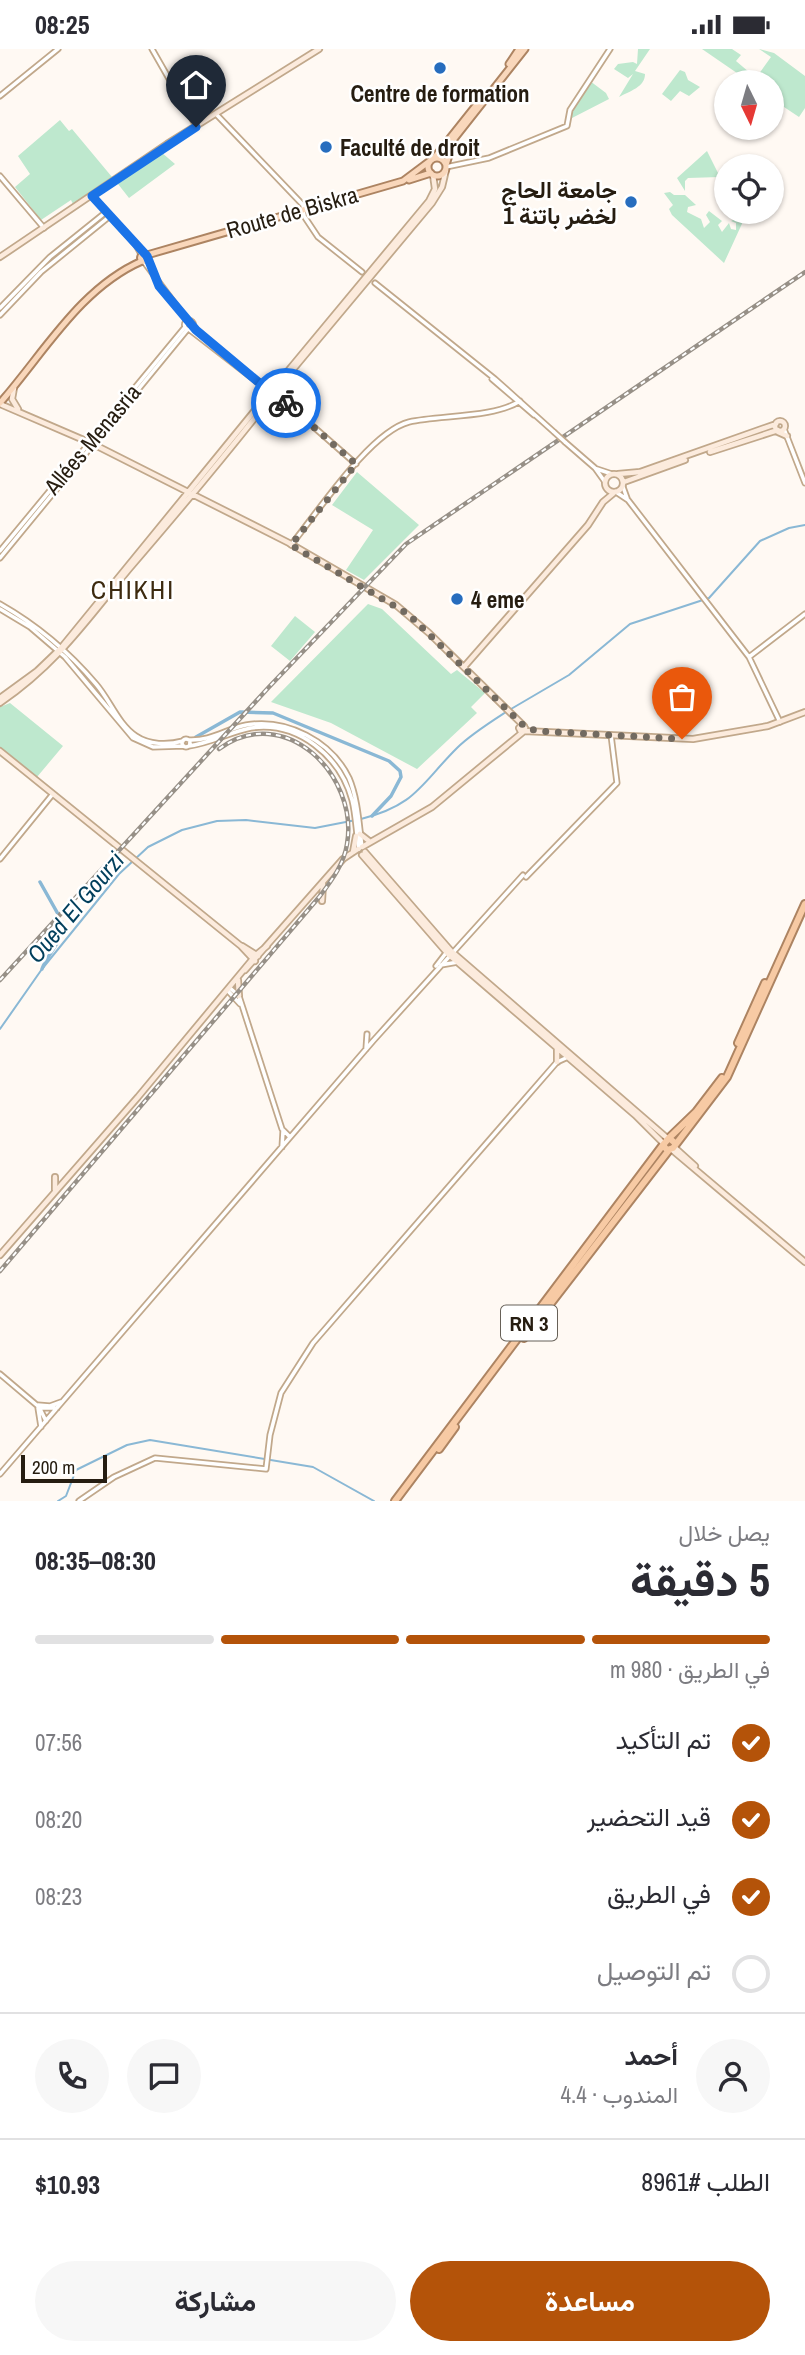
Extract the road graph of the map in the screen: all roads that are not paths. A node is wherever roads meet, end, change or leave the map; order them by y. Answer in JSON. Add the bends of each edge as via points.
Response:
{"nodes":[{"id":1,"x":58,"y":49,"type":"edge"},
{"id":2,"x":152,"y":49,"type":"edge"},
{"id":3,"x":319,"y":49,"type":"edge"},
{"id":4,"x":519,"y":49,"type":"edge"},
{"id":5,"x":525,"y":49,"type":"edge"},
{"id":6,"x":610,"y":49,"type":"edge"},
{"id":7,"x":0,"y":96,"type":"edge"},
{"id":8,"x":216,"y":114,"type":"junction"},
{"id":9,"x":196,"y":127,"type":"junction"},
{"id":10,"x":433,"y":159,"type":"junction"},
{"id":11,"x":446,"y":168,"type":"junction"},
{"id":12,"x":432,"y":174,"type":"junction"},
{"id":13,"x":0,"y":176,"type":"edge"},
{"id":14,"x":92,"y":196,"type":"junction"},
{"id":15,"x":302,"y":212,"type":"junction"},
{"id":16,"x":108,"y":214,"type":"junction"},
{"id":17,"x":44,"y":228,"type":"junction"},
{"id":18,"x":0,"y":257,"type":"edge"},
{"id":19,"x":144,"y":258,"type":"junction"},
{"id":20,"x":367,"y":276,"type":"junction"},
{"id":21,"x":0,"y":308,"type":"edge"},
{"id":22,"x":0,"y":315,"type":"edge"},
{"id":23,"x":188,"y":326,"type":"junction"},
{"id":24,"x":15,"y":386,"type":"junction"},
{"id":25,"x":272,"y":393,"type":"junction"},
{"id":26,"x":515,"y":402,"type":"junction"},
{"id":27,"x":0,"y":403,"type":"edge"},
{"id":28,"x":22,"y":411,"type":"junction"},
{"id":29,"x":778,"y":428,"type":"junction"},
{"id":30,"x":787,"y":436,"type":"junction"},
{"id":31,"x":88,"y":444,"type":"junction"},
{"id":32,"x":356,"y":464,"type":"junction"},
{"id":33,"x":595,"y":468,"type":"junction"},
{"id":34,"x":615,"y":474,"type":"junction"},
{"id":35,"x":805,"y":483,"type":"edge"},
{"id":36,"x":605,"y":484,"type":"junction"},
{"id":37,"x":623,"y":485,"type":"junction"},
{"id":38,"x":615,"y":492,"type":"junction"},
{"id":39,"x":191,"y":495,"type":"junction"},
{"id":40,"x":628,"y":500,"type":"junction"},
{"id":41,"x":603,"y":502,"type":"junction"},
{"id":42,"x":291,"y":545,"type":"junction"},
{"id":43,"x":0,"y":551,"type":"edge"},
{"id":44,"x":0,"y":558,"type":"edge"},
{"id":45,"x":0,"y":607,"type":"edge"},
{"id":46,"x":805,"y":614,"type":"edge"},
{"id":47,"x":61,"y":650,"type":"junction"},
{"id":48,"x":748,"y":657,"type":"junction"},
{"id":49,"x":464,"y":667,"type":"junction"},
{"id":50,"x":0,"y":698,"type":"edge"},
{"id":51,"x":0,"y":703,"type":"edge"},
{"id":52,"x":805,"y":712,"type":"edge"},
{"id":53,"x":780,"y":722,"type":"junction"},
{"id":54,"x":522,"y":728,"type":"junction"},
{"id":55,"x":611,"y":735,"type":"junction"},
{"id":56,"x":185,"y":745,"type":"junction"},
{"id":57,"x":0,"y":751,"type":"edge"},
{"id":58,"x":52,"y":795,"type":"junction"},
{"id":59,"x":355,"y":811,"type":"junction"},
{"id":60,"x":358,"y":832,"type":"junction"},
{"id":61,"x":372,"y":841,"type":"junction"},
{"id":62,"x":361,"y":851,"type":"junction"},
{"id":63,"x":0,"y":859,"type":"edge"},
{"id":64,"x":323,"y":882,"type":"junction"},
{"id":65,"x":805,"y":895,"type":"edge"},
{"id":66,"x":322,"y":901,"type":"dead end"},
{"id":67,"x":805,"y":904,"type":"edge"},
{"id":68,"x":264,"y":948,"type":"junction"},
{"id":69,"x":247,"y":950,"type":"junction"},
{"id":70,"x":449,"y":952,"type":"junction"},
{"id":71,"x":255,"y":958,"type":"junction"},
{"id":72,"x":459,"y":962,"type":"junction"},
{"id":73,"x":440,"y":966,"type":"junction"},
{"id":74,"x":245,"y":969,"type":"junction"},
{"id":75,"x":431,"y":974,"type":"junction"},
{"id":76,"x":238,"y":979,"type":"junction"},
{"id":77,"x":229,"y":990,"type":"junction"},
{"id":78,"x":239,"y":996,"type":"junction"},
{"id":79,"x":240,"y":1004,"type":"junction"},
{"id":80,"x":367,"y":1034,"type":"dead end"},
{"id":81,"x":366,"y":1049,"type":"junction"},
{"id":82,"x":559,"y":1049,"type":"junction"},
{"id":83,"x":569,"y":1056,"type":"junction"},
{"id":84,"x":559,"y":1060,"type":"junction"},
{"id":85,"x":281,"y":1126,"type":"junction"},
{"id":86,"x":283,"y":1131,"type":"junction"},
{"id":87,"x":295,"y":1132,"type":"junction"},
{"id":88,"x":290,"y":1137,"type":"junction"},
{"id":89,"x":669,"y":1144,"type":"junction"},
{"id":90,"x":281,"y":1147,"type":"junction"},
{"id":91,"x":55,"y":1177,"type":"dead end"},
{"id":92,"x":54,"y":1192,"type":"junction"},
{"id":93,"x":0,"y":1255,"type":"edge"},
{"id":94,"x":805,"y":1261,"type":"edge"},
{"id":95,"x":0,"y":1374,"type":"edge"},
{"id":96,"x":63,"y":1402,"type":"junction"},
{"id":97,"x":37,"y":1406,"type":"junction"},
{"id":98,"x":57,"y":1408,"type":"junction"},
{"id":99,"x":46,"y":1421,"type":"junction"},
{"id":100,"x":41,"y":1427,"type":"junction"},
{"id":101,"x":0,"y":1474,"type":"edge"},
{"id":102,"x":79,"y":1501,"type":"edge"},
{"id":103,"x":397,"y":1501,"type":"edge"}],
"edges":[{"from":1,"to":7,"type":"street"},
{"from":2,"to":9,"type":"street"},
{"from":3,"to":8,"type":"main road"},
{"from":4,"to":10,"type":"main road","name":"Route de Biskra"},
{"from":5,"to":11,"type":"main road","via":[[454,139]]},
{"from":6,"to":11,"type":"street","via":[[570,110],[568,126],[500,155]]},
{"from":8,"to":9,"type":"main road"},
{"from":8,"to":15,"type":"street","via":[[299,202]]},
{"from":9,"to":14,"type":"main road"},
{"from":10,"to":11,"type":"main road","via":[[442,159]]},
{"from":10,"to":12,"type":"main road","via":[[428,165]]},
{"from":10,"to":15,"type":"main road","name":"Route de Biskra","via":[[404,180]]},
{"from":11,"to":12,"type":"main road","via":[[442,175]]},
{"from":11,"to":20,"type":"main road","via":[[432,203]]},
{"from":12,"to":15,"type":"main road","name":"Route de Biskra"},
{"from":12,"to":20,"type":"main road","via":[[435,189],[429,201]]},
{"from":13,"to":17,"type":"street"},
{"from":14,"to":16,"type":"street"},
{"from":14,"to":17,"type":"main road"},
{"from":15,"to":19,"type":"main road","name":"Route de Biskra"},
{"from":15,"to":20,"type":"street","via":[[322,240]]},
{"from":16,"to":19,"type":"street"},
{"from":16,"to":21,"type":"street","via":[[50,257]]},
{"from":16,"to":22,"type":"street"},
{"from":17,"to":18,"type":"main road"},
{"from":19,"to":23,"type":"street"},
{"from":19,"to":24,"type":"main road","name":"Route de Biskra","via":[[81,305]]},
{"from":20,"to":25,"type":"main road"},
{"from":20,"to":26,"type":"street"},
{"from":23,"to":25,"type":"street"},
{"from":23,"to":31,"type":"street"},
{"from":24,"to":27,"type":"main road","name":"Route de Biskra"},
{"from":24,"to":28,"type":"main road","via":[[12,401]]},
{"from":25,"to":32,"type":"street"},
{"from":25,"to":39,"type":"main road"},
{"from":26,"to":32,"type":"street","via":[[400,425],[382,436]]},
{"from":26,"to":33,"type":"street","bridge":true},
{"from":27,"to":28,"type":"main road"},
{"from":28,"to":31,"type":"main road"},
{"from":29,"to":30,"type":"main road"},
{"from":29,"to":30,"type":"street"},
{"from":29,"to":34,"type":"main road","via":[[640,472]]},
{"from":29,"to":37,"type":"main road"},
{"from":30,"to":35,"type":"street"},
{"from":31,"to":39,"type":"main road"},
{"from":31,"to":43,"type":"street","name":"Allées Menasria"},
{"from":31,"to":44,"type":"street"},
{"from":32,"to":42,"type":"street"},
{"from":33,"to":34,"type":"street"},
{"from":33,"to":36,"type":"street"},
{"from":34,"to":36,"type":"main road"},
{"from":34,"to":37,"type":"main road"},
{"from":36,"to":38,"type":"main road"},
{"from":36,"to":41,"type":"main road"},
{"from":37,"to":38,"type":"main road"},
{"from":37,"to":40,"type":"street"},
{"from":38,"to":40,"type":"street"},
{"from":38,"to":41,"type":"main road"},
{"from":39,"to":42,"type":"main road"},
{"from":39,"to":47,"type":"main road"},
{"from":40,"to":48,"type":"street"},
{"from":41,"to":49,"type":"main road","via":[[574,542]]},
{"from":42,"to":49,"type":"main road","via":[[402,610]]},
{"from":45,"to":47,"type":"street","via":[[23,617]]},
{"from":46,"to":48,"type":"street"},
{"from":47,"to":50,"type":"main road"},
{"from":47,"to":51,"type":"main road","via":[[29,683]]},
{"from":47,"to":56,"type":"street","via":[[133,738],[149,747]]},
{"from":48,"to":53,"type":"street"},
{"from":49,"to":54,"type":"main road","via":[[514,714]]},
{"from":52,"to":53,"type":"main road"},
{"from":53,"to":55,"type":"main road","via":[[693,739]]},
{"from":54,"to":55,"type":"main road"},
{"from":54,"to":61,"type":"main road","via":[[432,807]]},
{"from":55,"to":70,"type":"street","via":[[617,783]]},
{"from":56,"to":59,"type":"street","via":[[256,727],[291,732],[318,746],[335,763]]},
{"from":56,"to":59,"type":"street","via":[[189,740],[208,739],[255,724],[301,732],[337,760],[349,779]]},
{"from":57,"to":58,"type":"main road"},
{"from":58,"to":63,"type":"street"},
{"from":58,"to":69,"type":"main road"},
{"from":59,"to":60,"type":"street"},
{"from":60,"to":61,"type":"main road"},
{"from":60,"to":62,"type":"main road"},
{"from":60,"to":62,"type":"street"},
{"from":61,"to":62,"type":"main road"},
{"from":62,"to":64,"type":"main road","via":[[344,858]]},
{"from":62,"to":70,"type":"main road"},
{"from":64,"to":66,"type":"main road"},
{"from":64,"to":68,"type":"main road"},
{"from":65,"to":89,"type":"highway","number":"RN 3","via":[[722,1078]]},
{"from":67,"to":89,"type":"highway","number":"RN 3","via":[[727,1076]]},
{"from":68,"to":69,"type":"main road"},
{"from":68,"to":71,"type":"main road"},
{"from":69,"to":71,"type":"main road"},
{"from":69,"to":74,"type":"main road"},
{"from":70,"to":72,"type":"main road"},
{"from":70,"to":73,"type":"street"},
{"from":70,"to":75,"type":"street"},
{"from":70,"to":83,"type":"main road"},
{"from":71,"to":74,"type":"main road"},
{"from":72,"to":73,"type":"street"},
{"from":72,"to":82,"type":"main road"},
{"from":73,"to":75,"type":"street"},
{"from":74,"to":76,"type":"main road"},
{"from":75,"to":81,"type":"street"},
{"from":76,"to":77,"type":"main road"},
{"from":76,"to":78,"type":"main road"},
{"from":77,"to":78,"type":"street"},
{"from":77,"to":79,"type":"street"},
{"from":77,"to":92,"type":"main road"},
{"from":78,"to":79,"type":"street"},
{"from":79,"to":85,"type":"street"},
{"from":80,"to":81,"type":"street"},
{"from":81,"to":87,"type":"street"},
{"from":82,"to":83,"type":"main road"},
{"from":82,"to":84,"type":"main road"},
{"from":83,"to":84,"type":"street"},
{"from":83,"to":89,"type":"main road"},
{"from":84,"to":102,"type":"street","via":[[313,1343],[281,1393],[270,1434],[268,1467],[155,1458],[114,1477]]},
{"from":85,"to":86,"type":"street"},
{"from":85,"to":87,"type":"street"},
{"from":86,"to":88,"type":"street"},
{"from":86,"to":90,"type":"street"},
{"from":87,"to":88,"type":"street"},
{"from":88,"to":90,"type":"street"},
{"from":89,"to":94,"type":"main road"},
{"from":89,"to":103,"type":"highway","number":"RN 3"},
{"from":90,"to":96,"type":"street"},
{"from":91,"to":92,"type":"main road"},
{"from":92,"to":93,"type":"main road"},
{"from":95,"to":97,"type":"street"},
{"from":96,"to":97,"type":"street"},
{"from":96,"to":98,"type":"street"},
{"from":97,"to":98,"type":"street"},
{"from":97,"to":99,"type":"street"},
{"from":97,"to":100,"type":"street"},
{"from":98,"to":99,"type":"street"},
{"from":99,"to":100,"type":"street"},
{"from":100,"to":101,"type":"street"}]}
